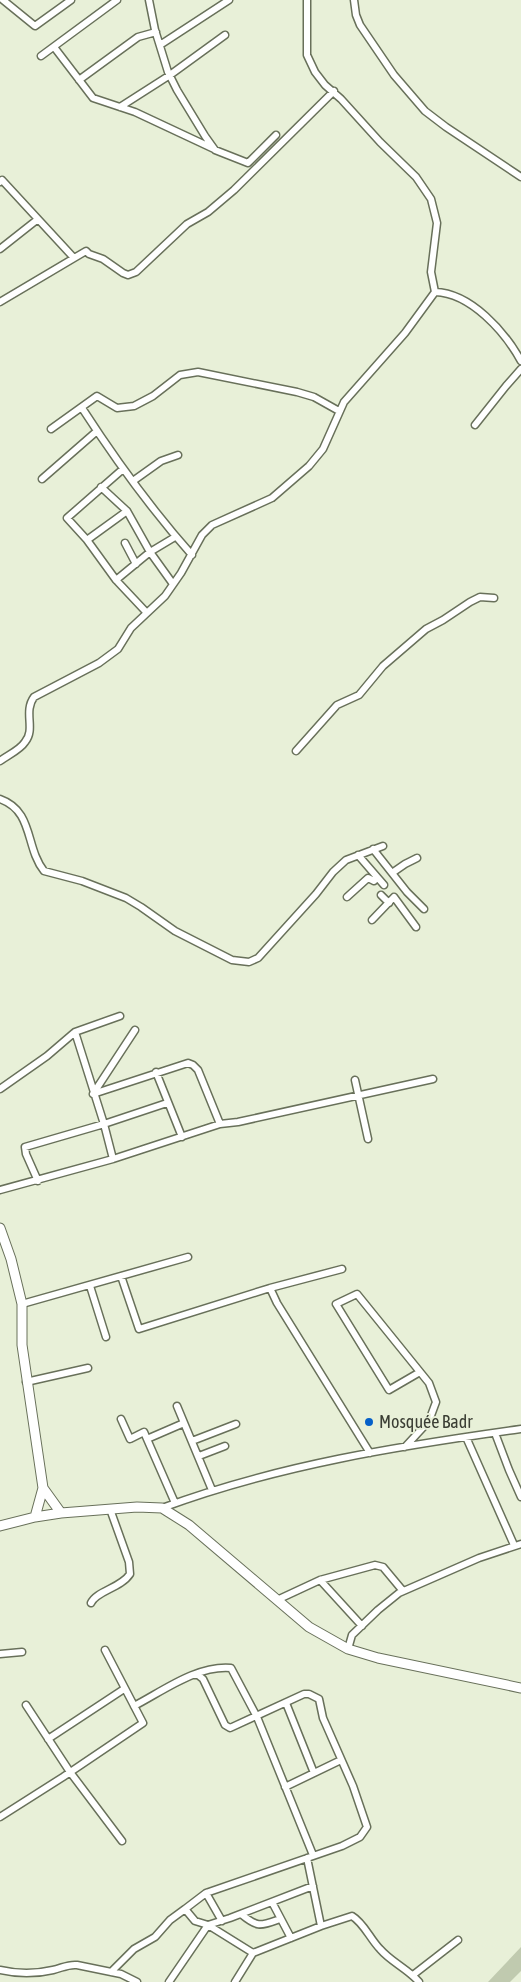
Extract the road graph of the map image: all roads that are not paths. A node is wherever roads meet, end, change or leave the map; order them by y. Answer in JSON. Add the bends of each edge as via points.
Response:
{"nodes":[{"id":1,"x":71,"y":0,"type":"edge"},
{"id":2,"x":117,"y":0,"type":"edge"},
{"id":3,"x":149,"y":0,"type":"edge"},
{"id":4,"x":230,"y":0,"type":"edge"},
{"id":5,"x":307,"y":0,"type":"edge"},
{"id":6,"x":354,"y":0,"type":"edge"},
{"id":7,"x":7,"y":1,"type":"edge"},
{"id":8,"x":156,"y":32,"type":"junction"},
{"id":9,"x":225,"y":36,"type":"dead end"},
{"id":10,"x":160,"y":45,"type":"junction"},
{"id":11,"x":54,"y":46,"type":"junction"},
{"id":12,"x":41,"y":56,"type":"dead end"},
{"id":13,"x":170,"y":75,"type":"junction"},
{"id":14,"x":79,"y":80,"type":"junction"},
{"id":15,"x":334,"y":91,"type":"junction"},
{"id":16,"x":120,"y":107,"type":"junction"},
{"id":17,"x":276,"y":135,"type":"dead end"},
{"id":18,"x":215,"y":150,"type":"junction"},
{"id":19,"x":521,"y":177,"type":"edge"},
{"id":20,"x":0,"y":182,"type":"edge"},
{"id":21,"x":38,"y":219,"type":"junction"},
{"id":22,"x":0,"y":248,"type":"edge"},
{"id":23,"x":74,"y":258,"type":"junction"},
{"id":24,"x":435,"y":292,"type":"junction"},
{"id":25,"x":1,"y":299,"type":"edge"},
{"id":26,"x":521,"y":361,"type":"edge"},
{"id":27,"x":521,"y":370,"type":"edge"},
{"id":28,"x":82,"y":408,"type":"junction"},
{"id":29,"x":339,"y":410,"type":"junction"},
{"id":30,"x":475,"y":425,"type":"dead end"},
{"id":31,"x":51,"y":429,"type":"dead end"},
{"id":32,"x":97,"y":431,"type":"junction"},
{"id":33,"x":178,"y":455,"type":"dead end"},
{"id":34,"x":123,"y":469,"type":"junction"},
{"id":35,"x":42,"y":479,"type":"dead end"},
{"id":36,"x":133,"y":482,"type":"junction"},
{"id":37,"x":102,"y":487,"type":"junction"},
{"id":38,"x":127,"y":511,"type":"junction"},
{"id":39,"x":175,"y":537,"type":"junction"},
{"id":40,"x":87,"y":540,"type":"junction"},
{"id":41,"x":125,"y":543,"type":"dead end"},
{"id":42,"x":150,"y":552,"type":"junction"},
{"id":43,"x":192,"y":555,"type":"junction"},
{"id":44,"x":136,"y":564,"type":"junction"},
{"id":45,"x":116,"y":580,"type":"junction"},
{"id":46,"x":173,"y":584,"type":"junction"},
{"id":47,"x":494,"y":598,"type":"dead end"},
{"id":48,"x":147,"y":613,"type":"junction"},
{"id":49,"x":296,"y":751,"type":"dead end"},
{"id":50,"x":0,"y":761,"type":"edge"},
{"id":51,"x":0,"y":799,"type":"edge"},
{"id":52,"x":383,"y":846,"type":"dead end"},
{"id":53,"x":373,"y":849,"type":"junction"},
{"id":54,"x":358,"y":855,"type":"junction"},
{"id":55,"x":418,"y":858,"type":"dead end"},
{"id":56,"x":392,"y":873,"type":"junction"},
{"id":57,"x":377,"y":878,"type":"junction"},
{"id":58,"x":384,"y":885,"type":"dead end"},
{"id":59,"x":382,"y":895,"type":"dead end"},
{"id":60,"x":347,"y":897,"type":"dead end"},
{"id":61,"x":388,"y":902,"type":"junction"},
{"id":62,"x":424,"y":909,"type":"dead end"},
{"id":63,"x":372,"y":920,"type":"dead end"},
{"id":64,"x":416,"y":927,"type":"dead end"},
{"id":65,"x":120,"y":1016,"type":"dead end"},
{"id":66,"x":135,"y":1030,"type":"dead end"},
{"id":67,"x":75,"y":1032,"type":"junction"},
{"id":68,"x":156,"y":1072,"type":"junction"},
{"id":69,"x":0,"y":1078,"type":"edge"},
{"id":70,"x":433,"y":1079,"type":"dead end"},
{"id":71,"x":355,"y":1080,"type":"dead end"},
{"id":72,"x":2,"y":1088,"type":"edge"},
{"id":73,"x":93,"y":1094,"type":"junction"},
{"id":74,"x":358,"y":1096,"type":"junction"},
{"id":75,"x":168,"y":1103,"type":"junction"},
{"id":76,"x":104,"y":1124,"type":"junction"},
{"id":77,"x":220,"y":1124,"type":"junction"},
{"id":78,"x":182,"y":1137,"type":"junction"},
{"id":79,"x":368,"y":1139,"type":"dead end"},
{"id":80,"x":113,"y":1159,"type":"junction"},
{"id":81,"x":38,"y":1181,"type":"junction"},
{"id":82,"x":0,"y":1190,"type":"edge"},
{"id":83,"x":0,"y":1228,"type":"edge"},
{"id":84,"x":188,"y":1257,"type":"dead end"},
{"id":85,"x":342,"y":1269,"type":"dead end"},
{"id":86,"x":121,"y":1276,"type":"junction"},
{"id":87,"x":90,"y":1286,"type":"junction"},
{"id":88,"x":270,"y":1288,"type":"junction"},
{"id":89,"x":22,"y":1304,"type":"junction"},
{"id":90,"x":106,"y":1337,"type":"dead end"},
{"id":91,"x":88,"y":1368,"type":"dead end"},
{"id":92,"x":420,"y":1372,"type":"junction"},
{"id":93,"x":26,"y":1382,"type":"junction"},
{"id":94,"x":177,"y":1406,"type":"dead end"},
{"id":95,"x":121,"y":1419,"type":"dead end"},
{"id":96,"x":184,"y":1423,"type":"junction"},
{"id":97,"x":236,"y":1424,"type":"dead end"},
{"id":98,"x":521,"y":1429,"type":"edge"},
{"id":99,"x":496,"y":1432,"type":"junction"},
{"id":100,"x":466,"y":1437,"type":"junction"},
{"id":101,"x":147,"y":1439,"type":"junction"},
{"id":102,"x":192,"y":1441,"type":"junction"},
{"id":103,"x":225,"y":1446,"type":"dead end"},
{"id":104,"x":405,"y":1447,"type":"junction"},
{"id":105,"x":370,"y":1453,"type":"junction"},
{"id":106,"x":198,"y":1456,"type":"junction"},
{"id":107,"x":43,"y":1488,"type":"junction"},
{"id":108,"x":212,"y":1490,"type":"junction"},
{"id":109,"x":521,"y":1497,"type":"edge"},
{"id":110,"x":175,"y":1503,"type":"junction"},
{"id":111,"x":162,"y":1508,"type":"junction"},
{"id":112,"x":110,"y":1509,"type":"junction"},
{"id":113,"x":61,"y":1513,"type":"junction"},
{"id":114,"x":35,"y":1516,"type":"junction"},
{"id":115,"x":0,"y":1526,"type":"edge"},
{"id":116,"x":518,"y":1545,"type":"edge"},
{"id":117,"x":320,"y":1580,"type":"junction"},
{"id":118,"x":403,"y":1591,"type":"junction"},
{"id":119,"x":277,"y":1600,"type":"junction"},
{"id":120,"x":91,"y":1603,"type":"dead end"},
{"id":121,"x":362,"y":1626,"type":"junction"},
{"id":122,"x":348,"y":1649,"type":"junction"},
{"id":123,"x":104,"y":1650,"type":"dead end"},
{"id":124,"x":22,"y":1652,"type":"dead end"},
{"id":125,"x":0,"y":1654,"type":"edge"},
{"id":126,"x":193,"y":1675,"type":"junction"},
{"id":127,"x":521,"y":1688,"type":"edge"},
{"id":128,"x":124,"y":1689,"type":"junction"},
{"id":129,"x":286,"y":1703,"type":"junction"},
{"id":130,"x":26,"y":1705,"type":"dead end"},
{"id":131,"x":134,"y":1706,"type":"junction"},
{"id":132,"x":257,"y":1717,"type":"junction"},
{"id":133,"x":48,"y":1739,"type":"junction"},
{"id":134,"x":342,"y":1760,"type":"junction"},
{"id":135,"x":70,"y":1772,"type":"junction"},
{"id":136,"x":314,"y":1773,"type":"junction"},
{"id":137,"x":285,"y":1788,"type":"junction"},
{"id":138,"x":0,"y":1817,"type":"edge"},
{"id":139,"x":122,"y":1841,"type":"dead end"},
{"id":140,"x":310,"y":1857,"type":"junction"},
{"id":141,"x":313,"y":1886,"type":"junction"},
{"id":142,"x":206,"y":1893,"type":"junction"},
{"id":143,"x":272,"y":1902,"type":"junction"},
{"id":144,"x":185,"y":1909,"type":"junction"},
{"id":145,"x":241,"y":1914,"type":"junction"},
{"id":146,"x":280,"y":1919,"type":"junction"},
{"id":147,"x":222,"y":1921,"type":"junction"},
{"id":148,"x":208,"y":1925,"type":"junction"},
{"id":149,"x":321,"y":1926,"type":"junction"},
{"id":150,"x":291,"y":1938,"type":"junction"},
{"id":151,"x":458,"y":1940,"type":"dead end"},
{"id":152,"x":253,"y":1953,"type":"junction"},
{"id":153,"x":0,"y":1970,"type":"edge"},
{"id":154,"x":111,"y":1972,"type":"junction"},
{"id":155,"x":413,"y":1975,"type":"junction"},
{"id":156,"x":137,"y":1982,"type":"edge"},
{"id":157,"x":169,"y":1982,"type":"edge"},
{"id":158,"x":235,"y":1982,"type":"edge"},
{"id":159,"x":419,"y":1982,"type":"edge"}],
"edges":[{"from":1,"to":7,"type":"street","via":[[35,26]]},
{"from":2,"to":11,"type":"street"},
{"from":3,"to":8,"type":"street"},
{"from":4,"to":10,"type":"street"},
{"from":5,"to":15,"type":"street","via":[[307,56],[319,79]]},
{"from":6,"to":19,"type":"street","via":[[358,21],[394,76],[425,111]]},
{"from":8,"to":10,"type":"street"},
{"from":8,"to":14,"type":"street","via":[[138,37]]},
{"from":9,"to":13,"type":"street"},
{"from":10,"to":13,"type":"street"},
{"from":11,"to":12,"type":"street"},
{"from":11,"to":14,"type":"street"},
{"from":13,"to":16,"type":"street"},
{"from":13,"to":18,"type":"street"},
{"from":14,"to":16,"type":"street","via":[[93,98]]},
{"from":15,"to":23,"type":"street","via":[[234,190],[208,212],[187,224],[136,272],[123,273],[86,251]]},
{"from":15,"to":24,"type":"street","via":[[429,194],[437,223],[431,272]]},
{"from":16,"to":18,"type":"street"},
{"from":17,"to":18,"type":"street","via":[[248,163]]},
{"from":20,"to":21,"type":"street","via":[[2,180]]},
{"from":21,"to":22,"type":"street"},
{"from":21,"to":23,"type":"street"},
{"from":23,"to":25,"type":"street"},
{"from":24,"to":26,"type":"street","via":[[459,299],[489,318]]},
{"from":24,"to":29,"type":"street","via":[[405,333]]},
{"from":27,"to":30,"type":"street"},
{"from":28,"to":29,"type":"street","via":[[97,396],[117,408],[134,406],[184,374],[198,372],[297,392]]},
{"from":28,"to":31,"type":"street"},
{"from":28,"to":32,"type":"street"},
{"from":29,"to":43,"type":"street","via":[[323,449],[309,466],[272,498],[212,525],[202,535]]},
{"from":32,"to":34,"type":"street"},
{"from":32,"to":35,"type":"street"},
{"from":33,"to":36,"type":"street","via":[[161,461]]},
{"from":34,"to":36,"type":"street"},
{"from":34,"to":37,"type":"street"},
{"from":36,"to":39,"type":"street"},
{"from":37,"to":38,"type":"street"},
{"from":37,"to":40,"type":"street","via":[[68,518]]},
{"from":38,"to":40,"type":"street"},
{"from":38,"to":42,"type":"street"},
{"from":39,"to":42,"type":"street"},
{"from":39,"to":43,"type":"street"},
{"from":40,"to":45,"type":"street"},
{"from":41,"to":44,"type":"street"},
{"from":42,"to":44,"type":"street"},
{"from":42,"to":46,"type":"street"},
{"from":43,"to":46,"type":"street"},
{"from":44,"to":45,"type":"street"},
{"from":45,"to":48,"type":"street"},
{"from":46,"to":48,"type":"street"},
{"from":47,"to":49,"type":"street","via":[[480,597],[426,629],[383,666],[359,695],[337,705]]},
{"from":48,"to":50,"type":"street","via":[[110,655],[34,697],[29,706],[27,740]]},
{"from":51,"to":54,"type":"street","via":[[9,802],[20,813],[44,870],[126,898],[189,939],[243,962],[258,958],[333,872],[346,860]]},
{"from":52,"to":53,"type":"street"},
{"from":53,"to":54,"type":"street"},
{"from":53,"to":56,"type":"street"},
{"from":54,"to":57,"type":"street"},
{"from":55,"to":56,"type":"street"},
{"from":56,"to":62,"type":"street"},
{"from":57,"to":58,"type":"street"},
{"from":57,"to":60,"type":"street","via":[[374,881],[368,878]]},
{"from":59,"to":61,"type":"street"},
{"from":61,"to":63,"type":"street"},
{"from":61,"to":64,"type":"street","via":[[394,897]]},
{"from":65,"to":67,"type":"street"},
{"from":66,"to":73,"type":"street"},
{"from":67,"to":72,"type":"street"},
{"from":67,"to":73,"type":"street"},
{"from":68,"to":73,"type":"street"},
{"from":68,"to":75,"type":"street"},
{"from":68,"to":77,"type":"street","via":[[188,1063],[193,1065]]},
{"from":69,"to":72,"type":"street"},
{"from":70,"to":74,"type":"street"},
{"from":71,"to":74,"type":"street"},
{"from":73,"to":76,"type":"street"},
{"from":74,"to":77,"type":"street"},
{"from":74,"to":79,"type":"street"},
{"from":75,"to":76,"type":"street"},
{"from":75,"to":78,"type":"street"},
{"from":76,"to":80,"type":"street"},
{"from":76,"to":81,"type":"street","via":[[25,1147]]},
{"from":77,"to":78,"type":"street"},
{"from":78,"to":80,"type":"street"},
{"from":80,"to":81,"type":"street"},
{"from":81,"to":82,"type":"street"},
{"from":83,"to":89,"type":"main road"},
{"from":84,"to":86,"type":"street"},
{"from":85,"to":88,"type":"street"},
{"from":86,"to":87,"type":"street"},
{"from":86,"to":88,"type":"street","via":[[139,1329]]},
{"from":87,"to":89,"type":"street"},
{"from":87,"to":90,"type":"street"},
{"from":88,"to":105,"type":"street"},
{"from":89,"to":93,"type":"main road"},
{"from":91,"to":93,"type":"street"},
{"from":92,"to":92,"type":"street","via":[[357,1294],[336,1304],[389,1390]]},
{"from":92,"to":104,"type":"street","via":[[429,1383],[436,1402],[429,1422]]},
{"from":93,"to":107,"type":"main road"},
{"from":94,"to":96,"type":"street"},
{"from":95,"to":101,"type":"street","via":[[130,1438],[144,1432]]},
{"from":96,"to":101,"type":"street"},
{"from":96,"to":102,"type":"street"},
{"from":97,"to":102,"type":"street"},
{"from":98,"to":99,"type":"street"},
{"from":99,"to":100,"type":"street"},
{"from":99,"to":109,"type":"street"},
{"from":100,"to":104,"type":"street"},
{"from":100,"to":116,"type":"street"},
{"from":101,"to":110,"type":"street"},
{"from":102,"to":106,"type":"street"},
{"from":103,"to":106,"type":"street"},
{"from":104,"to":105,"type":"street"},
{"from":105,"to":108,"type":"street","via":[[264,1475]]},
{"from":106,"to":108,"type":"street"},
{"from":107,"to":113,"type":"main road"},
{"from":107,"to":114,"type":"main road"},
{"from":108,"to":110,"type":"street"},
{"from":110,"to":111,"type":"street"},
{"from":111,"to":112,"type":"main road"},
{"from":111,"to":119,"type":"main road","via":[[189,1525]]},
{"from":112,"to":113,"type":"main road"},
{"from":112,"to":120,"type":"street","via":[[129,1562],[130,1574],[122,1583],[93,1598]]},
{"from":113,"to":114,"type":"main road"},
{"from":114,"to":115,"type":"main road"},
{"from":116,"to":118,"type":"street"},
{"from":117,"to":118,"type":"street","via":[[380,1565]]},
{"from":117,"to":119,"type":"street"},
{"from":117,"to":121,"type":"street"},
{"from":118,"to":121,"type":"street"},
{"from":119,"to":122,"type":"main road","via":[[309,1627]]},
{"from":121,"to":122,"type":"street","via":[[352,1635]]},
{"from":122,"to":127,"type":"main road"},
{"from":123,"to":128,"type":"street"},
{"from":124,"to":125,"type":"street"},
{"from":126,"to":131,"type":"street"},
{"from":126,"to":132,"type":"street","via":[[231,1668]]},
{"from":126,"to":132,"type":"street","via":[[203,1679],[225,1725],[234,1727]]},
{"from":128,"to":131,"type":"street"},
{"from":128,"to":133,"type":"street"},
{"from":129,"to":132,"type":"street"},
{"from":129,"to":134,"type":"street","via":[[304,1694],[319,1699],[323,1718]]},
{"from":129,"to":136,"type":"street"},
{"from":130,"to":133,"type":"street"},
{"from":131,"to":135,"type":"street","via":[[143,1723]]},
{"from":132,"to":137,"type":"street"},
{"from":133,"to":135,"type":"street"},
{"from":134,"to":136,"type":"street"},
{"from":134,"to":140,"type":"street","via":[[367,1827],[360,1837]]},
{"from":135,"to":138,"type":"street"},
{"from":135,"to":139,"type":"street"},
{"from":136,"to":137,"type":"street"},
{"from":137,"to":140,"type":"street"},
{"from":140,"to":141,"type":"street"},
{"from":140,"to":142,"type":"street"},
{"from":141,"to":143,"type":"street"},
{"from":141,"to":149,"type":"street"},
{"from":142,"to":144,"type":"street"},
{"from":142,"to":147,"type":"street"},
{"from":143,"to":145,"type":"street"},
{"from":143,"to":146,"type":"street"},
{"from":144,"to":148,"type":"street","via":[[195,1921]]},
{"from":144,"to":154,"type":"street","via":[[155,1937],[134,1949]]},
{"from":145,"to":146,"type":"street","via":[[258,1926]]},
{"from":145,"to":147,"type":"street"},
{"from":146,"to":150,"type":"street"},
{"from":147,"to":148,"type":"street"},
{"from":148,"to":152,"type":"street"},
{"from":148,"to":157,"type":"street"},
{"from":149,"to":150,"type":"street"},
{"from":149,"to":155,"type":"street","via":[[354,1917],[382,1951]]},
{"from":150,"to":152,"type":"street"},
{"from":151,"to":155,"type":"street"},
{"from":152,"to":158,"type":"street"},
{"from":153,"to":154,"type":"street","via":[[42,1973],[70,1964]]},
{"from":154,"to":156,"type":"street"},
{"from":155,"to":159,"type":"street"}]}
